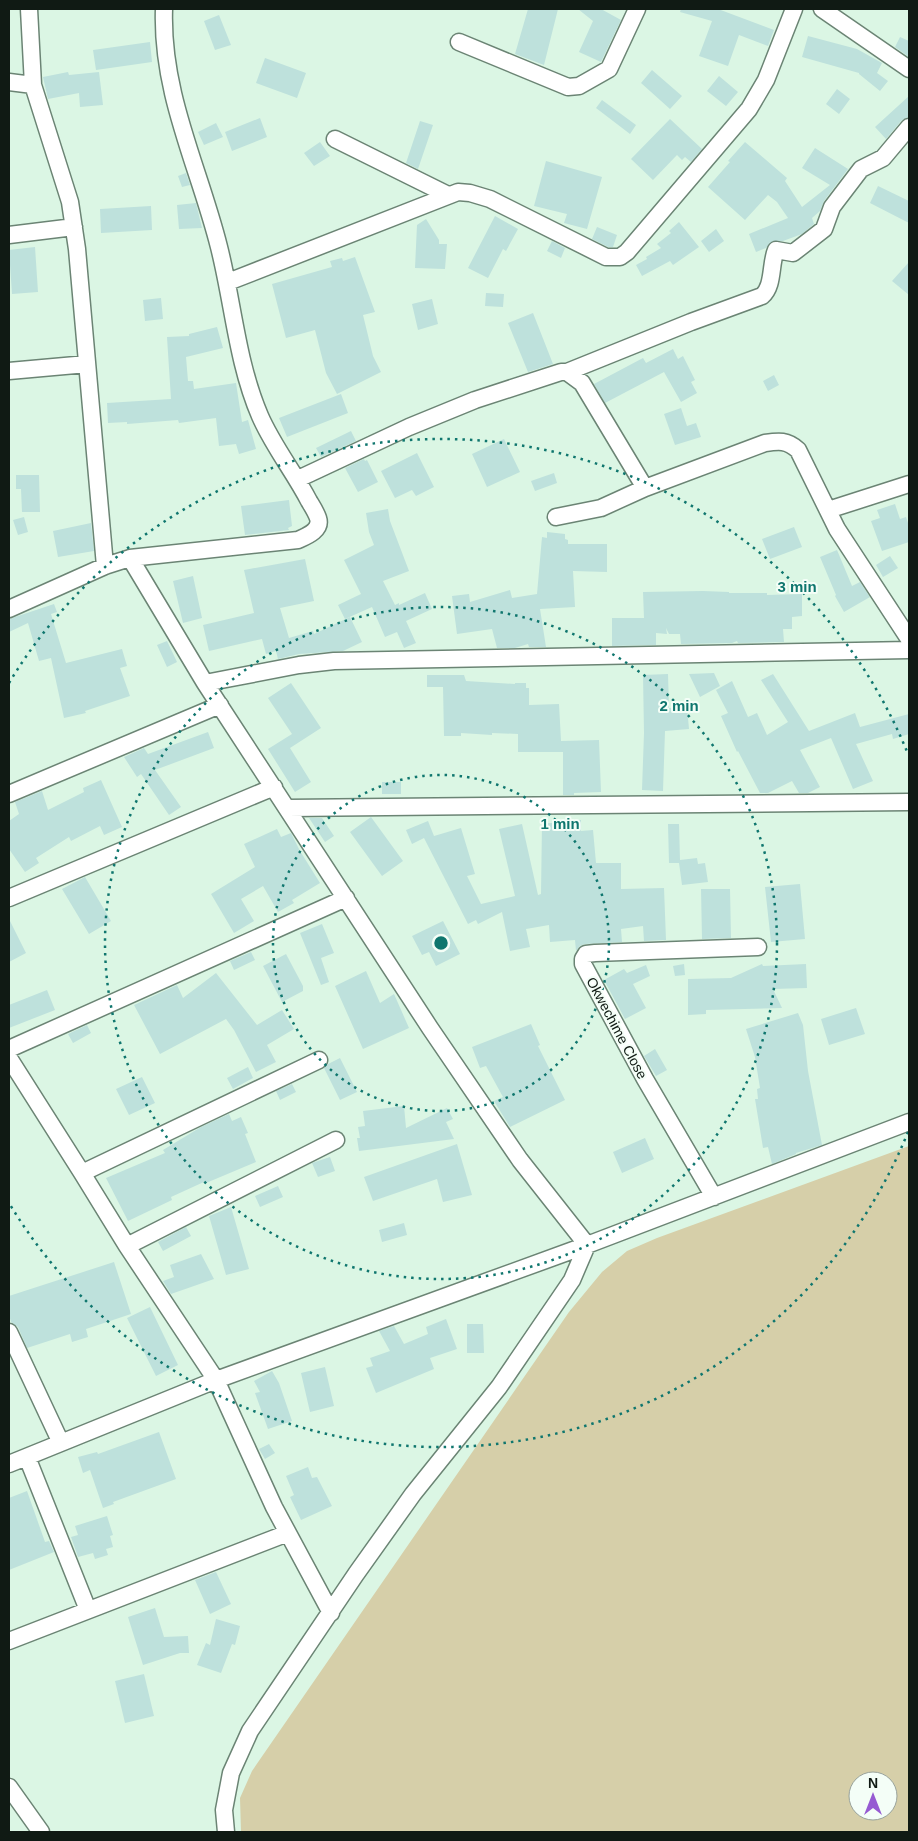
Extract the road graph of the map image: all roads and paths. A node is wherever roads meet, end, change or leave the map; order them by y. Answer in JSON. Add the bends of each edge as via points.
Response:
{"nodes":[{"id":1,"x":29,"y":9,"type":"edge"},
{"id":2,"x":164,"y":9,"type":"edge"},
{"id":3,"x":637,"y":9,"type":"edge"},
{"id":4,"x":794,"y":9,"type":"edge"},
{"id":5,"x":822,"y":9,"type":"edge"},
{"id":6,"x":459,"y":42,"type":"dead end"},
{"id":7,"x":909,"y":69,"type":"edge"},
{"id":8,"x":9,"y":82,"type":"edge"},
{"id":9,"x":33,"y":85,"type":"junction"},
{"id":10,"x":909,"y":127,"type":"edge"},
{"id":11,"x":335,"y":139,"type":"dead end"},
{"id":12,"x":448,"y":195,"type":"junction"},
{"id":13,"x":74,"y":227,"type":"junction"},
{"id":14,"x":9,"y":235,"type":"edge"},
{"id":15,"x":228,"y":282,"type":"junction"},
{"id":16,"x":87,"y":364,"type":"junction"},
{"id":17,"x":9,"y":371,"type":"edge"},
{"id":18,"x":567,"y":372,"type":"junction"},
{"id":19,"x":298,"y":479,"type":"junction"},
{"id":20,"x":909,"y":484,"type":"edge"},
{"id":21,"x":645,"y":488,"type":"junction"},
{"id":22,"x":828,"y":510,"type":"junction"},
{"id":23,"x":556,"y":517,"type":"dead end"},
{"id":24,"x":130,"y":558,"type":"junction"},
{"id":25,"x":105,"y":566,"type":"junction"},
{"id":26,"x":9,"y":609,"type":"edge"},
{"id":27,"x":909,"y":639,"type":"edge"},
{"id":28,"x":909,"y":650,"type":"edge"},
{"id":29,"x":205,"y":683,"type":"junction"},
{"id":30,"x":220,"y":705,"type":"junction"},
{"id":31,"x":274,"y":787,"type":"junction"},
{"id":32,"x":9,"y":794,"type":"edge"},
{"id":33,"x":909,"y":802,"type":"edge"},
{"id":34,"x":288,"y":808,"type":"junction"},
{"id":35,"x":9,"y":898,"type":"edge"},
{"id":36,"x":346,"y":898,"type":"junction"},
{"id":37,"x":758,"y":947,"type":"dead end"},
{"id":38,"x":9,"y":1050,"type":"edge"},
{"id":39,"x":9,"y":1058,"type":"edge"},
{"id":40,"x":319,"y":1060,"type":"dead end"},
{"id":41,"x":909,"y":1122,"type":"edge"},
{"id":42,"x":336,"y":1140,"type":"dead end"},
{"id":43,"x":82,"y":1173,"type":"junction"},
{"id":44,"x":714,"y":1197,"type":"junction"},
{"id":45,"x":587,"y":1245,"type":"junction"},
{"id":46,"x":126,"y":1246,"type":"junction"},
{"id":47,"x":9,"y":1332,"type":"edge"},
{"id":48,"x":216,"y":1380,"type":"junction"},
{"id":49,"x":61,"y":1443,"type":"junction"},
{"id":50,"x":27,"y":1457,"type":"junction"},
{"id":51,"x":9,"y":1464,"type":"edge"},
{"id":52,"x":288,"y":1533,"type":"junction"},
{"id":53,"x":88,"y":1610,"type":"junction"},
{"id":54,"x":331,"y":1613,"type":"junction"},
{"id":55,"x":9,"y":1642,"type":"edge"},
{"id":56,"x":9,"y":1787,"type":"edge"},
{"id":57,"x":41,"y":1832,"type":"edge"},
{"id":58,"x":226,"y":1832,"type":"edge"}],
"edges":[{"from":1,"to":9,"type":"street"},
{"from":2,"to":15,"type":"street","via":[[163,33],[177,114],[215,230]]},
{"from":3,"to":6,"type":"street","via":[[609,69],[579,86],[568,87]]},
{"from":4,"to":12,"type":"street","via":[[766,80],[749,109],[620,257],[606,257],[490,199],[470,193]]},
{"from":5,"to":7,"type":"street"},
{"from":8,"to":9,"type":"street"},
{"from":9,"to":13,"type":"street","via":[[70,202]]},
{"from":10,"to":18,"type":"street","via":[[883,158],[861,169],[832,207],[824,229],[793,253],[776,250],[769,286],[762,296]]},
{"from":11,"to":12,"type":"street"},
{"from":12,"to":15,"type":"street"},
{"from":13,"to":14,"type":"street"},
{"from":13,"to":16,"type":"street"},
{"from":15,"to":19,"type":"street","via":[[253,398],[273,441]]},
{"from":16,"to":17,"type":"street"},
{"from":16,"to":25,"type":"street"},
{"from":18,"to":19,"type":"street","via":[[475,400]]},
{"from":18,"to":21,"type":"street","via":[[582,383]]},
{"from":19,"to":24,"type":"street","via":[[319,519],[317,528],[309,536],[298,540]]},
{"from":20,"to":22,"type":"street"},
{"from":21,"to":22,"type":"street","via":[[781,441],[798,450]]},
{"from":21,"to":23,"type":"street","via":[[601,508]]},
{"from":22,"to":27,"type":"street"},
{"from":24,"to":25,"type":"street"},
{"from":24,"to":29,"type":"street"},
{"from":25,"to":26,"type":"street"},
{"from":28,"to":29,"type":"street","via":[[334,662],[299,665]]},
{"from":29,"to":30,"type":"street"},
{"from":30,"to":31,"type":"street"},
{"from":30,"to":32,"type":"street"},
{"from":31,"to":34,"type":"street"},
{"from":31,"to":35,"type":"street"},
{"from":33,"to":34,"type":"street"},
{"from":34,"to":36,"type":"street"},
{"from":36,"to":38,"type":"street"},
{"from":36,"to":45,"type":"street","via":[[520,1160]]},
{"from":37,"to":44,"type":"street","name":"Okwechime Close","via":[[595,953],[586,954],[583,959],[645,1079]]},
{"from":39,"to":43,"type":"street"},
{"from":40,"to":43,"type":"street"},
{"from":41,"to":44,"type":"street"},
{"from":42,"to":46,"type":"street"},
{"from":43,"to":46,"type":"street"},
{"from":44,"to":45,"type":"street"},
{"from":45,"to":48,"type":"street"},
{"from":45,"to":54,"type":"street","via":[[572,1280],[499,1387],[413,1494]]},
{"from":46,"to":48,"type":"street"},
{"from":47,"to":49,"type":"street"},
{"from":48,"to":49,"type":"street"},
{"from":48,"to":52,"type":"street"},
{"from":49,"to":50,"type":"street"},
{"from":50,"to":51,"type":"street"},
{"from":50,"to":53,"type":"street"},
{"from":52,"to":53,"type":"street"},
{"from":52,"to":54,"type":"street"},
{"from":53,"to":55,"type":"street"},
{"from":54,"to":58,"type":"street","via":[[250,1731],[231,1773],[224,1810]]},
{"from":56,"to":57,"type":"street"}]}
